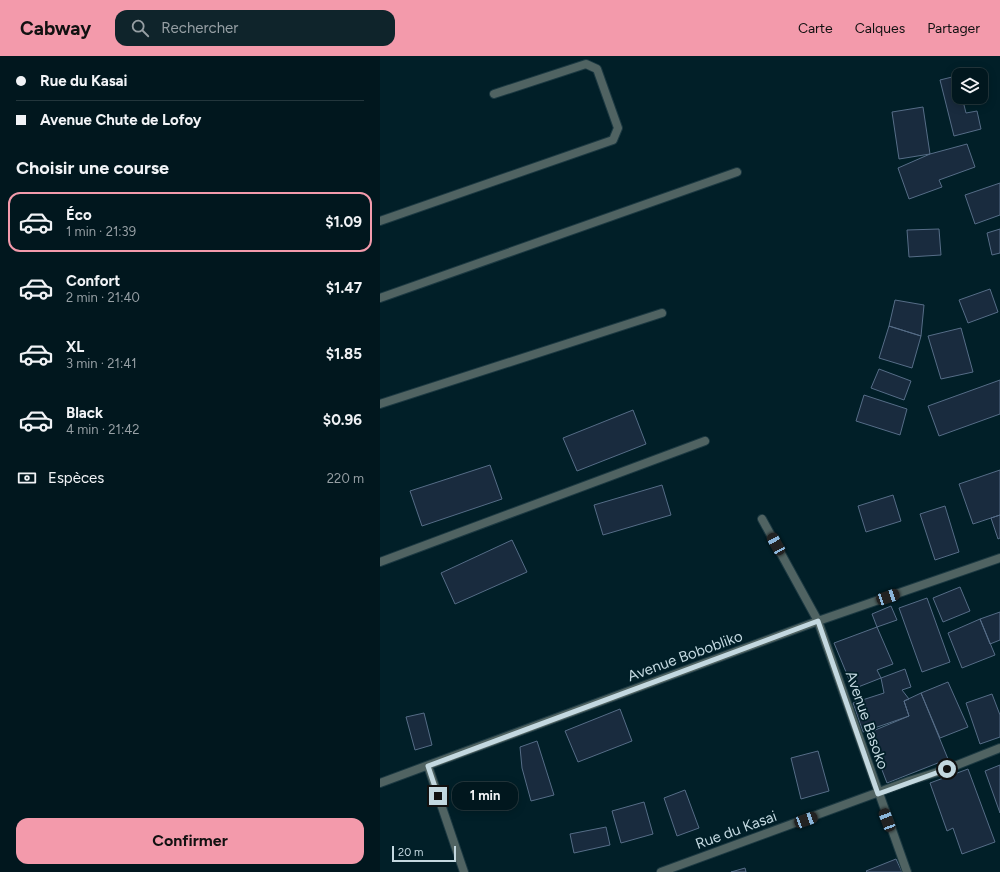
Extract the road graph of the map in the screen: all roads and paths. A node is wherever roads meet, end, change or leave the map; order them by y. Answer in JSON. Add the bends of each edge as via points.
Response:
{"nodes":[{"id":1,"x":494,"y":94,"type":"dead end"},
{"id":2,"x":738,"y":172,"type":"dead end"},
{"id":3,"x":380,"y":221,"type":"edge"},
{"id":4,"x":380,"y":298,"type":"edge"},
{"id":5,"x":662,"y":313,"type":"dead end"},
{"id":6,"x":380,"y":404,"type":"edge"},
{"id":7,"x":705,"y":440,"type":"dead end"},
{"id":8,"x":762,"y":519,"type":"dead end"},
{"id":9,"x":1000,"y":558,"type":"edge"},
{"id":10,"x":380,"y":562,"type":"edge"},
{"id":11,"x":818,"y":621,"type":"junction"},
{"id":12,"x":1000,"y":748,"type":"edge"},
{"id":13,"x":428,"y":766,"type":"junction"},
{"id":14,"x":380,"y":783,"type":"edge"},
{"id":15,"x":878,"y":794,"type":"junction"},
{"id":16,"x":464,"y":872,"type":"edge"},
{"id":17,"x":662,"y":872,"type":"edge"},
{"id":18,"x":907,"y":872,"type":"edge"}],
"edges":[{"from":1,"to":3,"type":"street","via":[[586,64],[597,69],[618,128],[613,140]]},
{"from":2,"to":4,"type":"street"},
{"from":5,"to":6,"type":"street"},
{"from":7,"to":10,"type":"street"},
{"from":8,"to":11,"type":"street","name":"Avenue Basoko"},
{"from":9,"to":11,"type":"street","name":"Avenue Bobobliko"},
{"from":11,"to":13,"type":"street","name":"Avenue Bobobliko"},
{"from":11,"to":15,"type":"street","name":"Avenue Basoko"},
{"from":12,"to":15,"type":"street","name":"Rue du Kasai"},
{"from":13,"to":14,"type":"street","name":"Avenue Bobobliko"},
{"from":13,"to":16,"type":"street"},
{"from":15,"to":17,"type":"street","name":"Rue du Kasai"},
{"from":15,"to":18,"type":"street","name":"Avenue Basoko"}]}
